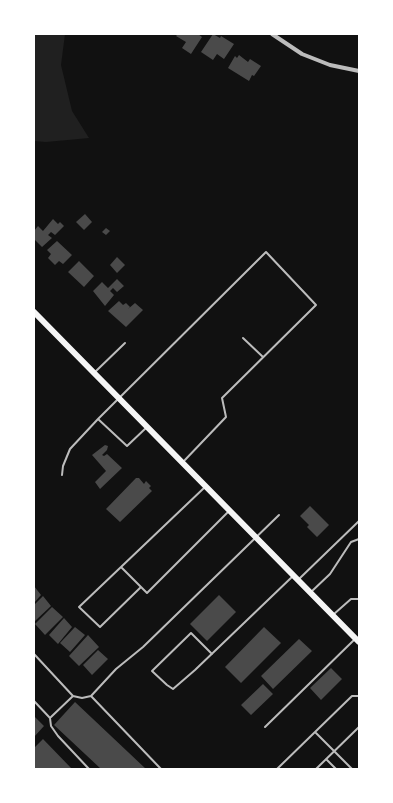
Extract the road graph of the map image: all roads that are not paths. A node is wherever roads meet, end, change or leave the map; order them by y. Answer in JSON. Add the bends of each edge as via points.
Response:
{"nodes":[{"id":1,"x":272,"y":34,"type":"edge"},
{"id":2,"x":359,"y":71,"type":"edge"},
{"id":3,"x":34,"y":312,"type":"edge"},
{"id":4,"x":243,"y":338,"type":"dead end"},
{"id":5,"x":125,"y":343,"type":"dead end"},
{"id":6,"x":262,"y":357,"type":"junction"},
{"id":7,"x":94,"y":373,"type":"junction"},
{"id":8,"x":119,"y":398,"type":"junction"},
{"id":9,"x":98,"y":419,"type":"junction"},
{"id":10,"x":147,"y":427,"type":"junction"},
{"id":11,"x":182,"y":463,"type":"junction"},
{"id":12,"x":62,"y":475,"type":"dead end"},
{"id":13,"x":206,"y":487,"type":"junction"},
{"id":14,"x":230,"y":511,"type":"junction"},
{"id":15,"x":279,"y":514,"type":"dead end"},
{"id":16,"x":359,"y":521,"type":"edge"},
{"id":17,"x":256,"y":537,"type":"junction"},
{"id":18,"x":359,"y":539,"type":"edge"},
{"id":19,"x":121,"y":568,"type":"junction"},
{"id":20,"x":293,"y":575,"type":"junction"},
{"id":21,"x":298,"y":580,"type":"junction"},
{"id":22,"x":141,"y":587,"type":"junction"},
{"id":23,"x":311,"y":593,"type":"junction"},
{"id":24,"x":359,"y":599,"type":"edge"},
{"id":25,"x":333,"y":615,"type":"junction"},
{"id":26,"x":358,"y":638,"type":"edge"},
{"id":27,"x":34,"y":654,"type":"edge"},
{"id":28,"x":212,"y":654,"type":"junction"},
{"id":29,"x":73,"y":696,"type":"junction"},
{"id":30,"x":91,"y":696,"type":"junction"},
{"id":31,"x":359,"y":696,"type":"edge"},
{"id":32,"x":34,"y":701,"type":"edge"},
{"id":33,"x":50,"y":718,"type":"junction"},
{"id":34,"x":265,"y":727,"type":"dead end"},
{"id":35,"x":359,"y":727,"type":"edge"},
{"id":36,"x":315,"y":732,"type":"junction"},
{"id":37,"x":334,"y":751,"type":"junction"},
{"id":38,"x":326,"y":759,"type":"junction"},
{"id":39,"x":89,"y":769,"type":"edge"},
{"id":40,"x":161,"y":769,"type":"edge"},
{"id":41,"x":278,"y":769,"type":"edge"},
{"id":42,"x":316,"y":769,"type":"edge"},
{"id":43,"x":336,"y":769,"type":"edge"},
{"id":44,"x":352,"y":769,"type":"edge"}],
"edges":[{"from":1,"to":2,"type":"street","via":[[302,54]]},
{"from":3,"to":7,"type":"main road"},
{"from":4,"to":6,"type":"lane"},
{"from":5,"to":7,"type":"lane"},
{"from":6,"to":8,"type":"lane","via":[[316,304],[266,252]]},
{"from":6,"to":11,"type":"lane","via":[[222,398],[226,417]]},
{"from":7,"to":8,"type":"main road"},
{"from":8,"to":9,"type":"lane"},
{"from":8,"to":10,"type":"main road"},
{"from":9,"to":10,"type":"lane","via":[[126,446]]},
{"from":9,"to":12,"type":"lane","via":[[70,448],[62,466]]},
{"from":10,"to":11,"type":"main road"},
{"from":11,"to":13,"type":"main road"},
{"from":13,"to":14,"type":"main road"},
{"from":13,"to":19,"type":"lane"},
{"from":14,"to":17,"type":"main road"},
{"from":14,"to":22,"type":"lane","via":[[147,593]]},
{"from":15,"to":17,"type":"lane"},
{"from":16,"to":21,"type":"lane"},
{"from":17,"to":20,"type":"main road"},
{"from":17,"to":30,"type":"lane","via":[[143,647],[116,669]]},
{"from":18,"to":23,"type":"lane","via":[[351,542],[330,574]]},
{"from":19,"to":22,"type":"lane"},
{"from":19,"to":22,"type":"lane","via":[[79,607],[100,627]]},
{"from":20,"to":21,"type":"main road"},
{"from":20,"to":28,"type":"lane"},
{"from":21,"to":23,"type":"main road"},
{"from":23,"to":25,"type":"main road"},
{"from":24,"to":25,"type":"lane","via":[[351,599]]},
{"from":25,"to":26,"type":"main road"},
{"from":26,"to":34,"type":"lane"},
{"from":27,"to":29,"type":"lane"},
{"from":28,"to":28,"type":"lane","via":[[173,689],[152,671],[190,633]]},
{"from":29,"to":30,"type":"lane"},
{"from":29,"to":33,"type":"lane"},
{"from":30,"to":40,"type":"lane"},
{"from":31,"to":36,"type":"lane","via":[[352,696]]},
{"from":32,"to":33,"type":"lane"},
{"from":33,"to":39,"type":"lane","via":[[51,726],[58,736]]},
{"from":35,"to":37,"type":"lane"},
{"from":36,"to":37,"type":"lane"},
{"from":36,"to":41,"type":"lane"},
{"from":37,"to":38,"type":"lane"},
{"from":37,"to":44,"type":"lane"},
{"from":38,"to":42,"type":"lane"},
{"from":38,"to":43,"type":"lane"}]}
